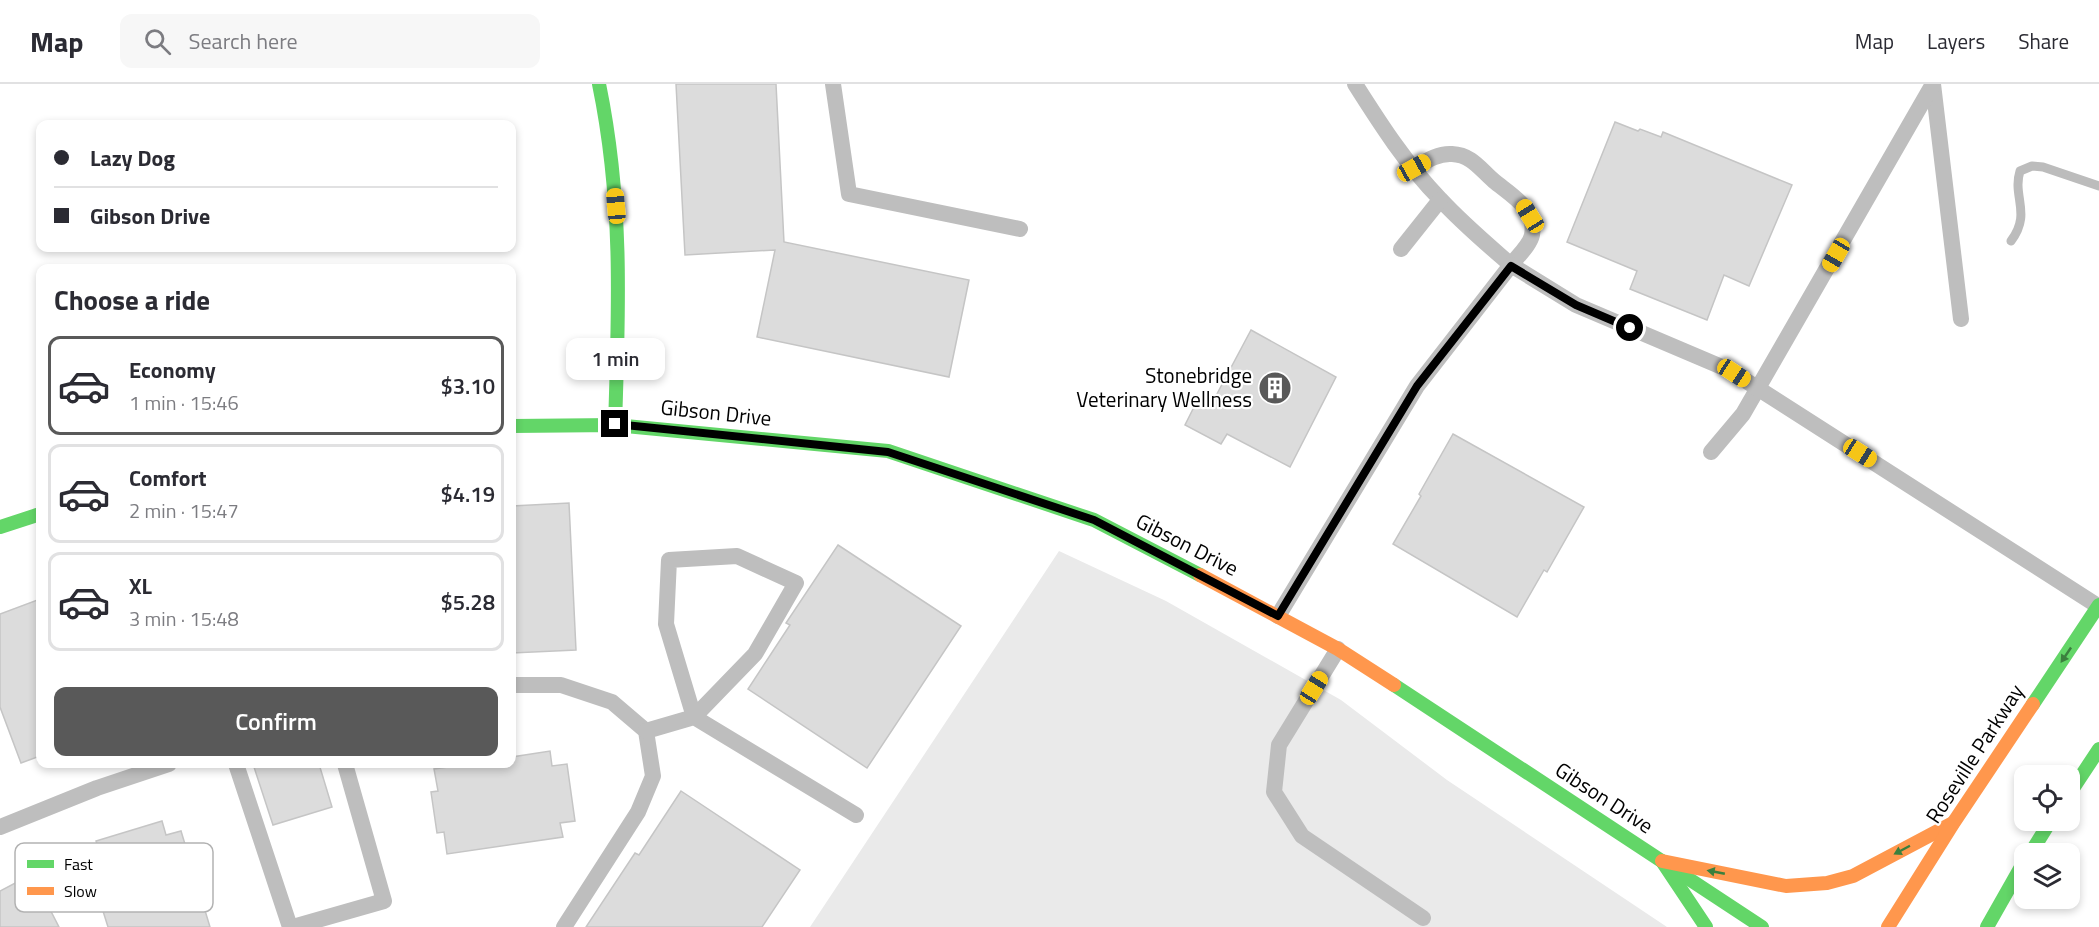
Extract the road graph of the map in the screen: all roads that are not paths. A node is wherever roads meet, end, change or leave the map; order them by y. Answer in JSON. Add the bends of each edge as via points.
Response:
{"nodes":[{"id":1,"x":599,"y":84,"type":"edge"},
{"id":2,"x":833,"y":84,"type":"edge"},
{"id":3,"x":1355,"y":84,"type":"edge"},
{"id":4,"x":1933,"y":84,"type":"edge"},
{"id":5,"x":1414,"y":168,"type":"junction"},
{"id":6,"x":1440,"y":200,"type":"junction"},
{"id":7,"x":1020,"y":229,"type":"dead end"},
{"id":8,"x":1401,"y":249,"type":"dead end"},
{"id":9,"x":1511,"y":266,"type":"junction"},
{"id":10,"x":1961,"y":319,"type":"dead end"},
{"id":11,"x":1758,"y":388,"type":"junction"},
{"id":12,"x":615,"y":424,"type":"junction"},
{"id":13,"x":516,"y":426,"type":"edge"},
{"id":14,"x":1711,"y":452,"type":"dead end"},
{"id":15,"x":36,"y":515,"type":"edge"},
{"id":16,"x":0,"y":527,"type":"edge"},
{"id":17,"x":2098,"y":605,"type":"edge"},
{"id":18,"x":1278,"y":616,"type":"junction"},
{"id":19,"x":1338,"y":650,"type":"junction"},
{"id":20,"x":516,"y":685,"type":"edge"},
{"id":21,"x":694,"y":717,"type":"junction"},
{"id":22,"x":646,"y":731,"type":"junction"},
{"id":23,"x":2099,"y":749,"type":"edge"},
{"id":24,"x":157,"y":768,"type":"edge"},
{"id":25,"x":237,"y":768,"type":"edge"},
{"id":26,"x":346,"y":768,"type":"edge"},
{"id":27,"x":2080,"y":778,"type":"edge"},
{"id":28,"x":856,"y":815,"type":"dead end"},
{"id":29,"x":1954,"y":822,"type":"junction"},
{"id":30,"x":0,"y":827,"type":"edge"},
{"id":31,"x":1662,"y":861,"type":"junction"},
{"id":32,"x":2014,"y":879,"type":"edge"},
{"id":33,"x":1423,"y":918,"type":"dead end"},
{"id":34,"x":292,"y":927,"type":"edge"},
{"id":35,"x":564,"y":927,"type":"edge"},
{"id":36,"x":1706,"y":927,"type":"edge"},
{"id":37,"x":1762,"y":927,"type":"edge"},
{"id":38,"x":1888,"y":927,"type":"edge"},
{"id":39,"x":1987,"y":927,"type":"edge"}],
"edges":[{"from":1,"to":12,"type":"street","via":[[613,167],[619,241]]},
{"from":2,"to":7,"type":"lane","via":[[849,194]]},
{"from":3,"to":5,"type":"lane","via":[[1389,139]]},
{"from":4,"to":10,"type":"lane"},
{"from":4,"to":11,"type":"lane"},
{"from":5,"to":6,"type":"lane"},
{"from":5,"to":9,"type":"lane","via":[[1435,156],[1453,154],[1472,159],[1522,203],[1532,223],[1532,237]]},
{"from":6,"to":8,"type":"lane"},
{"from":6,"to":9,"type":"lane"},
{"from":9,"to":11,"type":"lane","via":[[1576,305],[1729,370]]},
{"from":9,"to":18,"type":"lane","via":[[1417,386]]},
{"from":11,"to":14,"type":"lane","via":[[1743,414]]},
{"from":11,"to":17,"type":"lane"},
{"from":12,"to":13,"type":"street","name":"Gibson Drive"},
{"from":12,"to":18,"type":"street","name":"Gibson Drive","via":[[888,452],[1094,520]]},
{"from":15,"to":16,"type":"street"},
{"from":17,"to":29,"type":"street","name":"Roseville Parkway","one_way":true},
{"from":18,"to":19,"type":"street","name":"Gibson Drive"},
{"from":19,"to":31,"type":"street","name":"Gibson Drive"},
{"from":19,"to":33,"type":"lane","via":[[1279,745],[1274,792],[1302,836]]},
{"from":20,"to":22,"type":"lane","via":[[561,685],[612,702]]},
{"from":21,"to":21,"type":"lane","via":[[755,654],[796,583],[737,556],[669,560],[666,624]]},
{"from":21,"to":22,"type":"lane"},
{"from":21,"to":28,"type":"lane"},
{"from":22,"to":35,"type":"lane","via":[[653,776],[638,813]]},
{"from":23,"to":27,"type":"street"},
{"from":24,"to":30,"type":"lane"},
{"from":25,"to":34,"type":"lane"},
{"from":26,"to":34,"type":"lane","via":[[384,901]]},
{"from":29,"to":31,"type":"street","one_way":true,"via":[[1853,876],[1827,883],[1786,886]]},
{"from":29,"to":38,"type":"street","name":"Roseville Parkway"},
{"from":31,"to":36,"type":"street"},
{"from":31,"to":37,"type":"street","name":"Gibson Drive"},
{"from":32,"to":39,"type":"street"}]}
